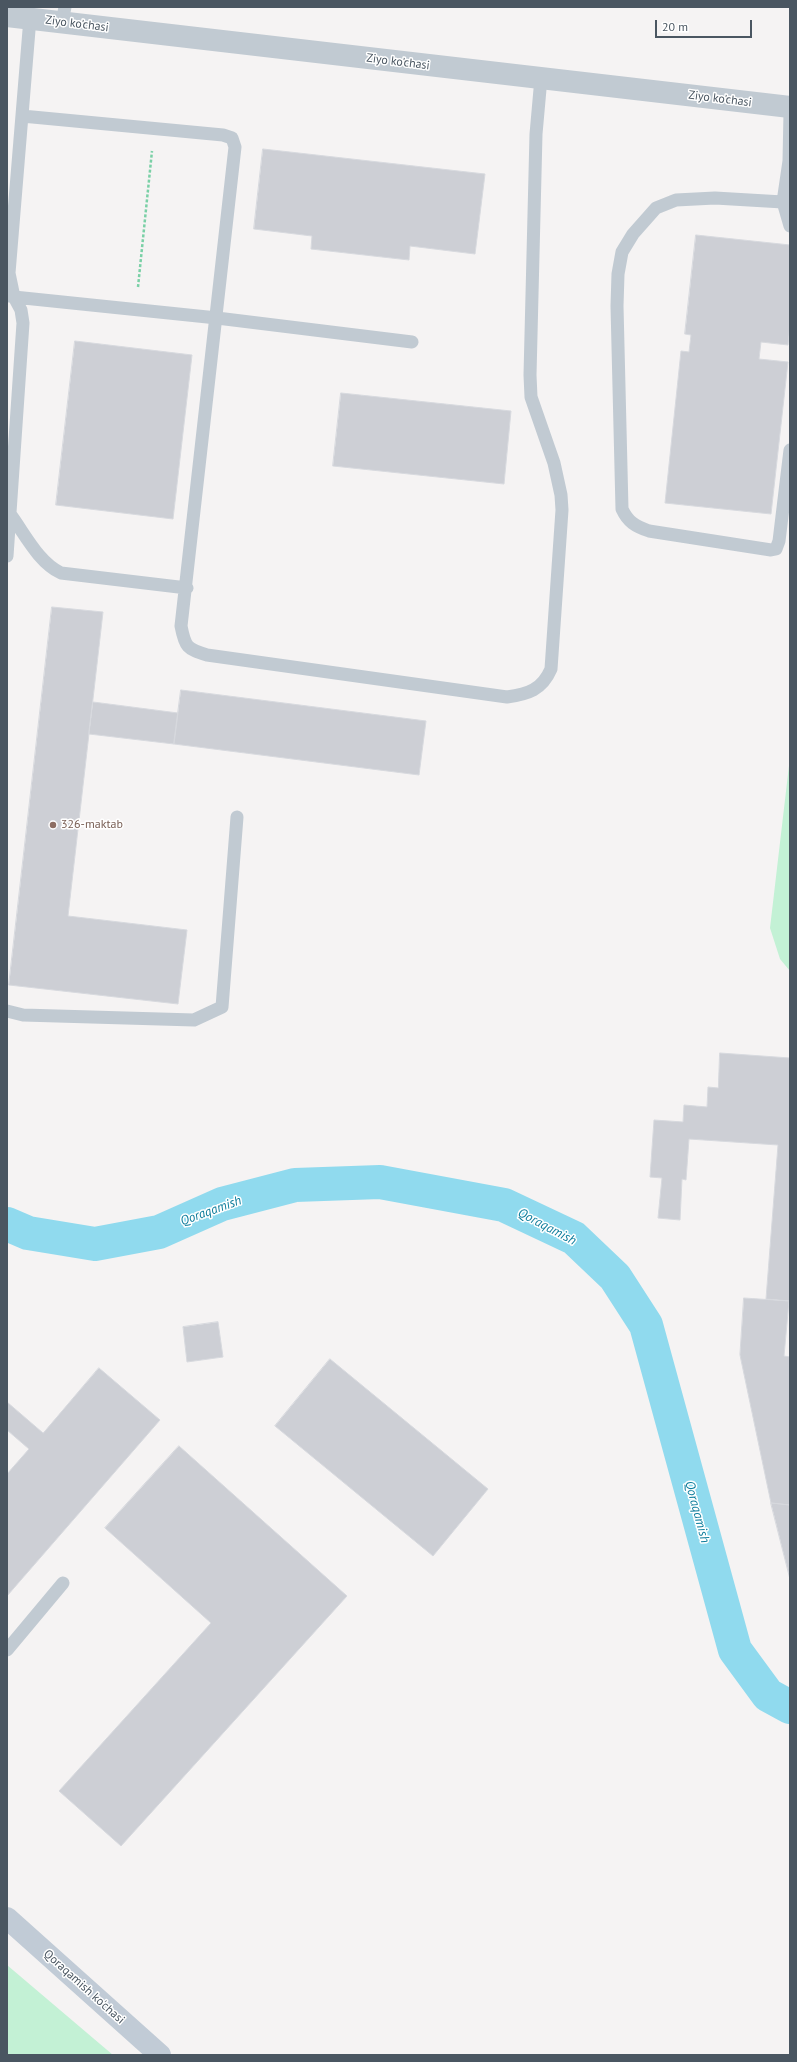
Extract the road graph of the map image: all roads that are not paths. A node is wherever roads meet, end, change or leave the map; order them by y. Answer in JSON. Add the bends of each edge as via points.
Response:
{"nodes":[{"id":1,"x":63,"y":15,"type":"edge"},
{"id":2,"x":7,"y":16,"type":"edge"},
{"id":3,"x":30,"y":18,"type":"junction"},
{"id":4,"x":541,"y":78,"type":"junction"},
{"id":5,"x":790,"y":107,"type":"edge"},
{"id":6,"x":790,"y":114,"type":"edge"},
{"id":7,"x":22,"y":116,"type":"junction"},
{"id":8,"x":783,"y":202,"type":"junction"},
{"id":9,"x":790,"y":226,"type":"edge"},
{"id":10,"x":11,"y":297,"type":"edge"},
{"id":11,"x":217,"y":318,"type":"junction"},
{"id":12,"x":412,"y":342,"type":"dead end"},
{"id":13,"x":790,"y":450,"type":"edge"},
{"id":14,"x":11,"y":462,"type":"edge"},
{"id":15,"x":10,"y":514,"type":"junction"},
{"id":16,"x":7,"y":556,"type":"edge"},
{"id":17,"x":187,"y":588,"type":"junction"},
{"id":18,"x":237,"y":817,"type":"dead end"},
{"id":19,"x":7,"y":1010,"type":"edge"},
{"id":20,"x":63,"y":1583,"type":"dead end"},
{"id":21,"x":7,"y":1650,"type":"edge"},
{"id":22,"x":7,"y":1918,"type":"edge"},
{"id":23,"x":160,"y":2055,"type":"edge"}],
"edges":[{"from":1,"to":3,"type":"street","name":"Ziyo ko'chasi"},
{"from":1,"to":4,"type":"street","name":"Ziyo ko'chasi"},
{"from":2,"to":3,"type":"street","name":"Ziyo ko'chasi"},
{"from":3,"to":7,"type":"lane"},
{"from":4,"to":5,"type":"street","name":"Ziyo ko'chasi"},
{"from":4,"to":17,"type":"lane","via":[[536,134],[531,397],[559,478],[562,510],[551,669],[547,681],[537,689],[507,697],[207,655],[191,650],[184,641],[181,626]]},
{"from":6,"to":8,"type":"lane","via":[[789,162]]},
{"from":7,"to":10,"type":"lane","via":[[9,273]]},
{"from":7,"to":11,"type":"lane","via":[[223,135],[232,138],[235,147]]},
{"from":8,"to":9,"type":"lane"},
{"from":8,"to":13,"type":"lane","via":[[715,198],[676,200],[656,208],[633,234],[622,252],[618,274],[622,509],[634,526],[649,531],[776,549]]},
{"from":10,"to":11,"type":"lane"},
{"from":10,"to":14,"type":"lane","via":[[21,310],[23,323]]},
{"from":11,"to":12,"type":"lane"},
{"from":11,"to":17,"type":"lane"},
{"from":14,"to":15,"type":"lane"},
{"from":15,"to":16,"type":"lane"},
{"from":15,"to":17,"type":"lane","via":[[50,568],[61,572]]},
{"from":18,"to":19,"type":"lane","via":[[222,1007],[194,1020],[23,1015]]},
{"from":20,"to":21,"type":"lane"},
{"from":22,"to":23,"type":"main road","name":"Qoraqamish ko'chasi"}]}
